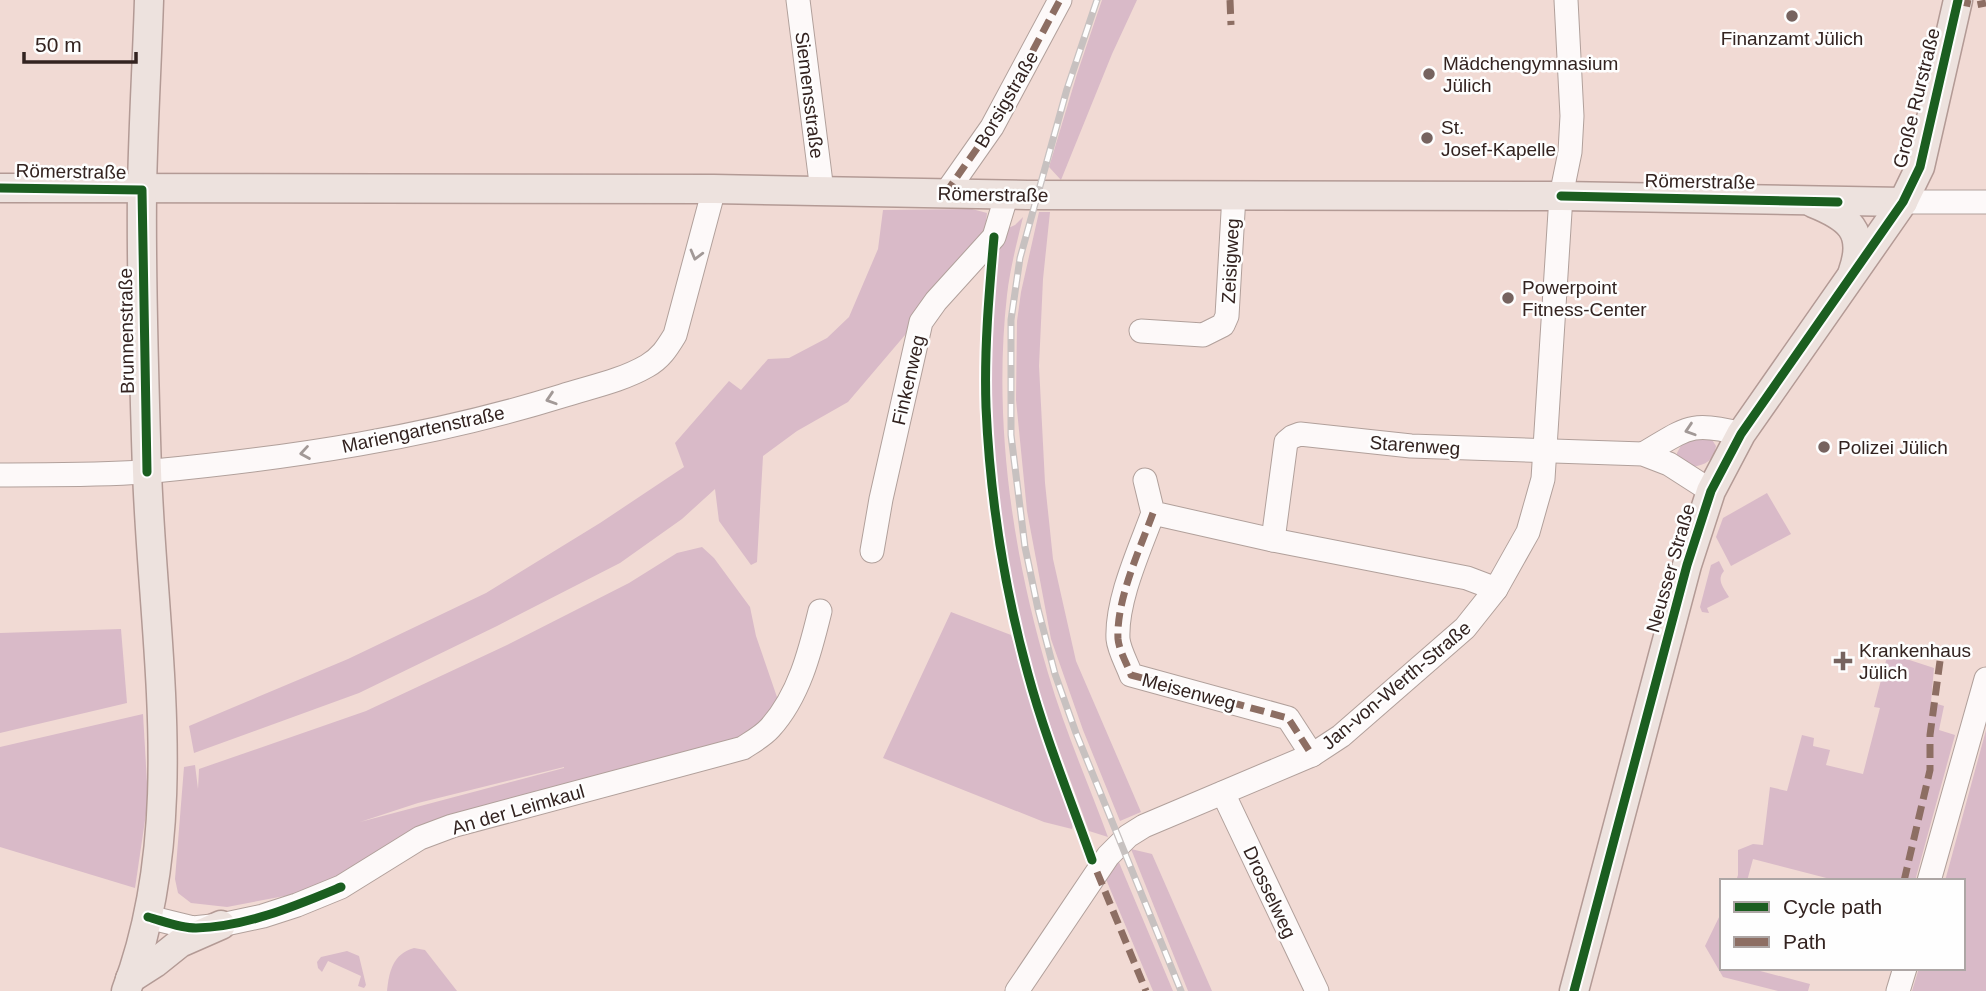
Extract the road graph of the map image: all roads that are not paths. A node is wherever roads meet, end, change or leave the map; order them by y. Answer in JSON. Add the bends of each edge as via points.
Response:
{"nodes":[{"id":1,"x":149,"y":0,"type":"edge"},
{"id":2,"x":798,"y":0,"type":"edge"},
{"id":3,"x":1060,"y":0,"type":"edge"},
{"id":4,"x":1566,"y":0,"type":"edge"},
{"id":5,"x":1956,"y":0,"type":"edge"},
{"id":6,"x":0,"y":188,"type":"edge"},
{"id":7,"x":714,"y":189,"type":"junction"},
{"id":8,"x":142,"y":190,"type":"junction"},
{"id":9,"x":822,"y":191,"type":"junction"},
{"id":10,"x":945,"y":194,"type":"junction"},
{"id":11,"x":1007,"y":194,"type":"junction"},
{"id":12,"x":1234,"y":195,"type":"junction"},
{"id":13,"x":1561,"y":196,"type":"junction"},
{"id":14,"x":1807,"y":201,"type":"junction"},
{"id":15,"x":1903,"y":202,"type":"junction"},
{"id":16,"x":1986,"y":202,"type":"edge"},
{"id":17,"x":1852,"y":275,"type":"junction"},
{"id":18,"x":1141,"y":331,"type":"dead end"},
{"id":19,"x":1741,"y":434,"type":"junction"},
{"id":20,"x":1546,"y":450,"type":"junction"},
{"id":21,"x":1643,"y":454,"type":"junction"},
{"id":22,"x":147,"y":472,"type":"junction"},
{"id":23,"x":0,"y":475,"type":"edge"},
{"id":24,"x":1145,"y":480,"type":"dead end"},
{"id":25,"x":1711,"y":491,"type":"junction"},
{"id":26,"x":1153,"y":513,"type":"junction"},
{"id":27,"x":1273,"y":540,"type":"junction"},
{"id":28,"x":873,"y":551,"type":"dead end"},
{"id":29,"x":1496,"y":589,"type":"junction"},
{"id":30,"x":820,"y":611,"type":"dead end"},
{"id":31,"x":1986,"y":679,"type":"edge"},
{"id":32,"x":1312,"y":755,"type":"junction"},
{"id":33,"x":1223,"y":793,"type":"junction"},
{"id":34,"x":1930,"y":879,"type":"edge"},
{"id":35,"x":148,"y":917,"type":"junction"},
{"id":36,"x":221,"y":925,"type":"junction"},
{"id":37,"x":1904,"y":970,"type":"edge"},
{"id":38,"x":128,"y":985,"type":"edge"},
{"id":39,"x":1017,"y":991,"type":"edge"},
{"id":40,"x":1317,"y":991,"type":"edge"},
{"id":41,"x":1574,"y":991,"type":"edge"},
{"id":42,"x":1898,"y":991,"type":"edge"}],
"edges":[{"from":1,"to":8,"type":"main road","name":"Brunnenstraße"},
{"from":2,"to":9,"type":"street","name":"Siemensstraße"},
{"from":3,"to":10,"type":"street","name":"Borsigstraße","via":[[998,118]]},
{"from":4,"to":13,"type":"street","name":"Jan-von-Werth-Straße","via":[[1572,116]]},
{"from":5,"to":15,"type":"main road","name":"Große Rurstraße","via":[[1920,167]]},
{"from":6,"to":8,"type":"main road","name":"Römerstraße"},
{"from":7,"to":8,"type":"main road","name":"Römerstraße"},
{"from":7,"to":9,"type":"main road","name":"Römerstraße"},
{"from":7,"to":22,"type":"street","name":"Mariengartenstraße","one_way":true,"via":[[675,335],[664,354],[647,366],[467,422],[302,453]]},
{"from":8,"to":22,"type":"main road","name":"Brunnenstraße"},
{"from":9,"to":10,"type":"main road","name":"Römerstraße"},
{"from":10,"to":11,"type":"main road","name":"Römerstraße"},
{"from":11,"to":12,"type":"main road","name":"Römerstraße"},
{"from":11,"to":28,"type":"street","name":"Finkenweg","via":[[994,237],[921,322]]},
{"from":12,"to":13,"type":"main road","name":"Römerstraße"},
{"from":12,"to":18,"type":"street","name":"Zeisigweg","via":[[1223,325],[1203,335]]},
{"from":13,"to":14,"type":"main road","name":"Römerstraße"},
{"from":13,"to":20,"type":"street","name":"Jan-von-Werth-Straße"},
{"from":14,"to":15,"type":"main road","name":"Römerstraße"},
{"from":14,"to":17,"type":"main road","via":[[1830,210],[1854,230],[1859,244]]},
{"from":15,"to":16,"type":"street","name":"Römerstraße"},
{"from":15,"to":17,"type":"main road","name":"Neusser Straße"},
{"from":17,"to":19,"type":"main road","name":"Neusser Straße"},
{"from":19,"to":21,"type":"street","one_way":true,"via":[[1705,426],[1688,428]]},
{"from":19,"to":25,"type":"main road","name":"Neusser Straße"},
{"from":20,"to":21,"type":"street","name":"Neusser Straße"},
{"from":20,"to":27,"type":"street","name":"Starenweg","via":[[1292,436],[1286,442]]},
{"from":20,"to":29,"type":"street","name":"Jan-von-Werth-Straße","via":[[1528,532]]},
{"from":21,"to":25,"type":"street","name":"Neusser Straße","via":[[1669,464]]},
{"from":22,"to":23,"type":"street","name":"Mariengartenstraße"},
{"from":22,"to":35,"type":"main road","name":"Brunnenstraße","via":[[163,743],[155,880]]},
{"from":24,"to":26,"type":"street"},
{"from":25,"to":41,"type":"main road","name":"Neusser Straße","via":[[1687,565]]},
{"from":26,"to":27,"type":"street"},
{"from":26,"to":32,"type":"street","name":"Meisenweg","via":[[1121,615],[1118,640],[1131,675],[1288,718]]},
{"from":27,"to":29,"type":"street","via":[[1467,578]]},
{"from":29,"to":32,"type":"street","name":"Jan-von-Werth-Straße","via":[[1465,628],[1341,736]]},
{"from":30,"to":36,"type":"street","name":"An der Leimkaul","via":[[810,652],[788,705],[768,730],[743,748],[452,826],[420,838],[341,887],[297,905]]},
{"from":31,"to":34,"type":"street"},
{"from":32,"to":33,"type":"street","name":"Jan-von-Werth-Straße"},
{"from":33,"to":39,"type":"street","name":"Jan-von-Werth-Straße","via":[[1144,826],[1113,849]]},
{"from":33,"to":40,"type":"street","name":"Drosselweg"},
{"from":35,"to":36,"type":"street","name":"An der Leimkaul","via":[[193,928]]},
{"from":35,"to":38,"type":"main road","name":"Brunnenstraße"},
{"from":36,"to":38,"type":"main road","via":[[180,943]]},
{"from":37,"to":42,"type":"street"}]}
